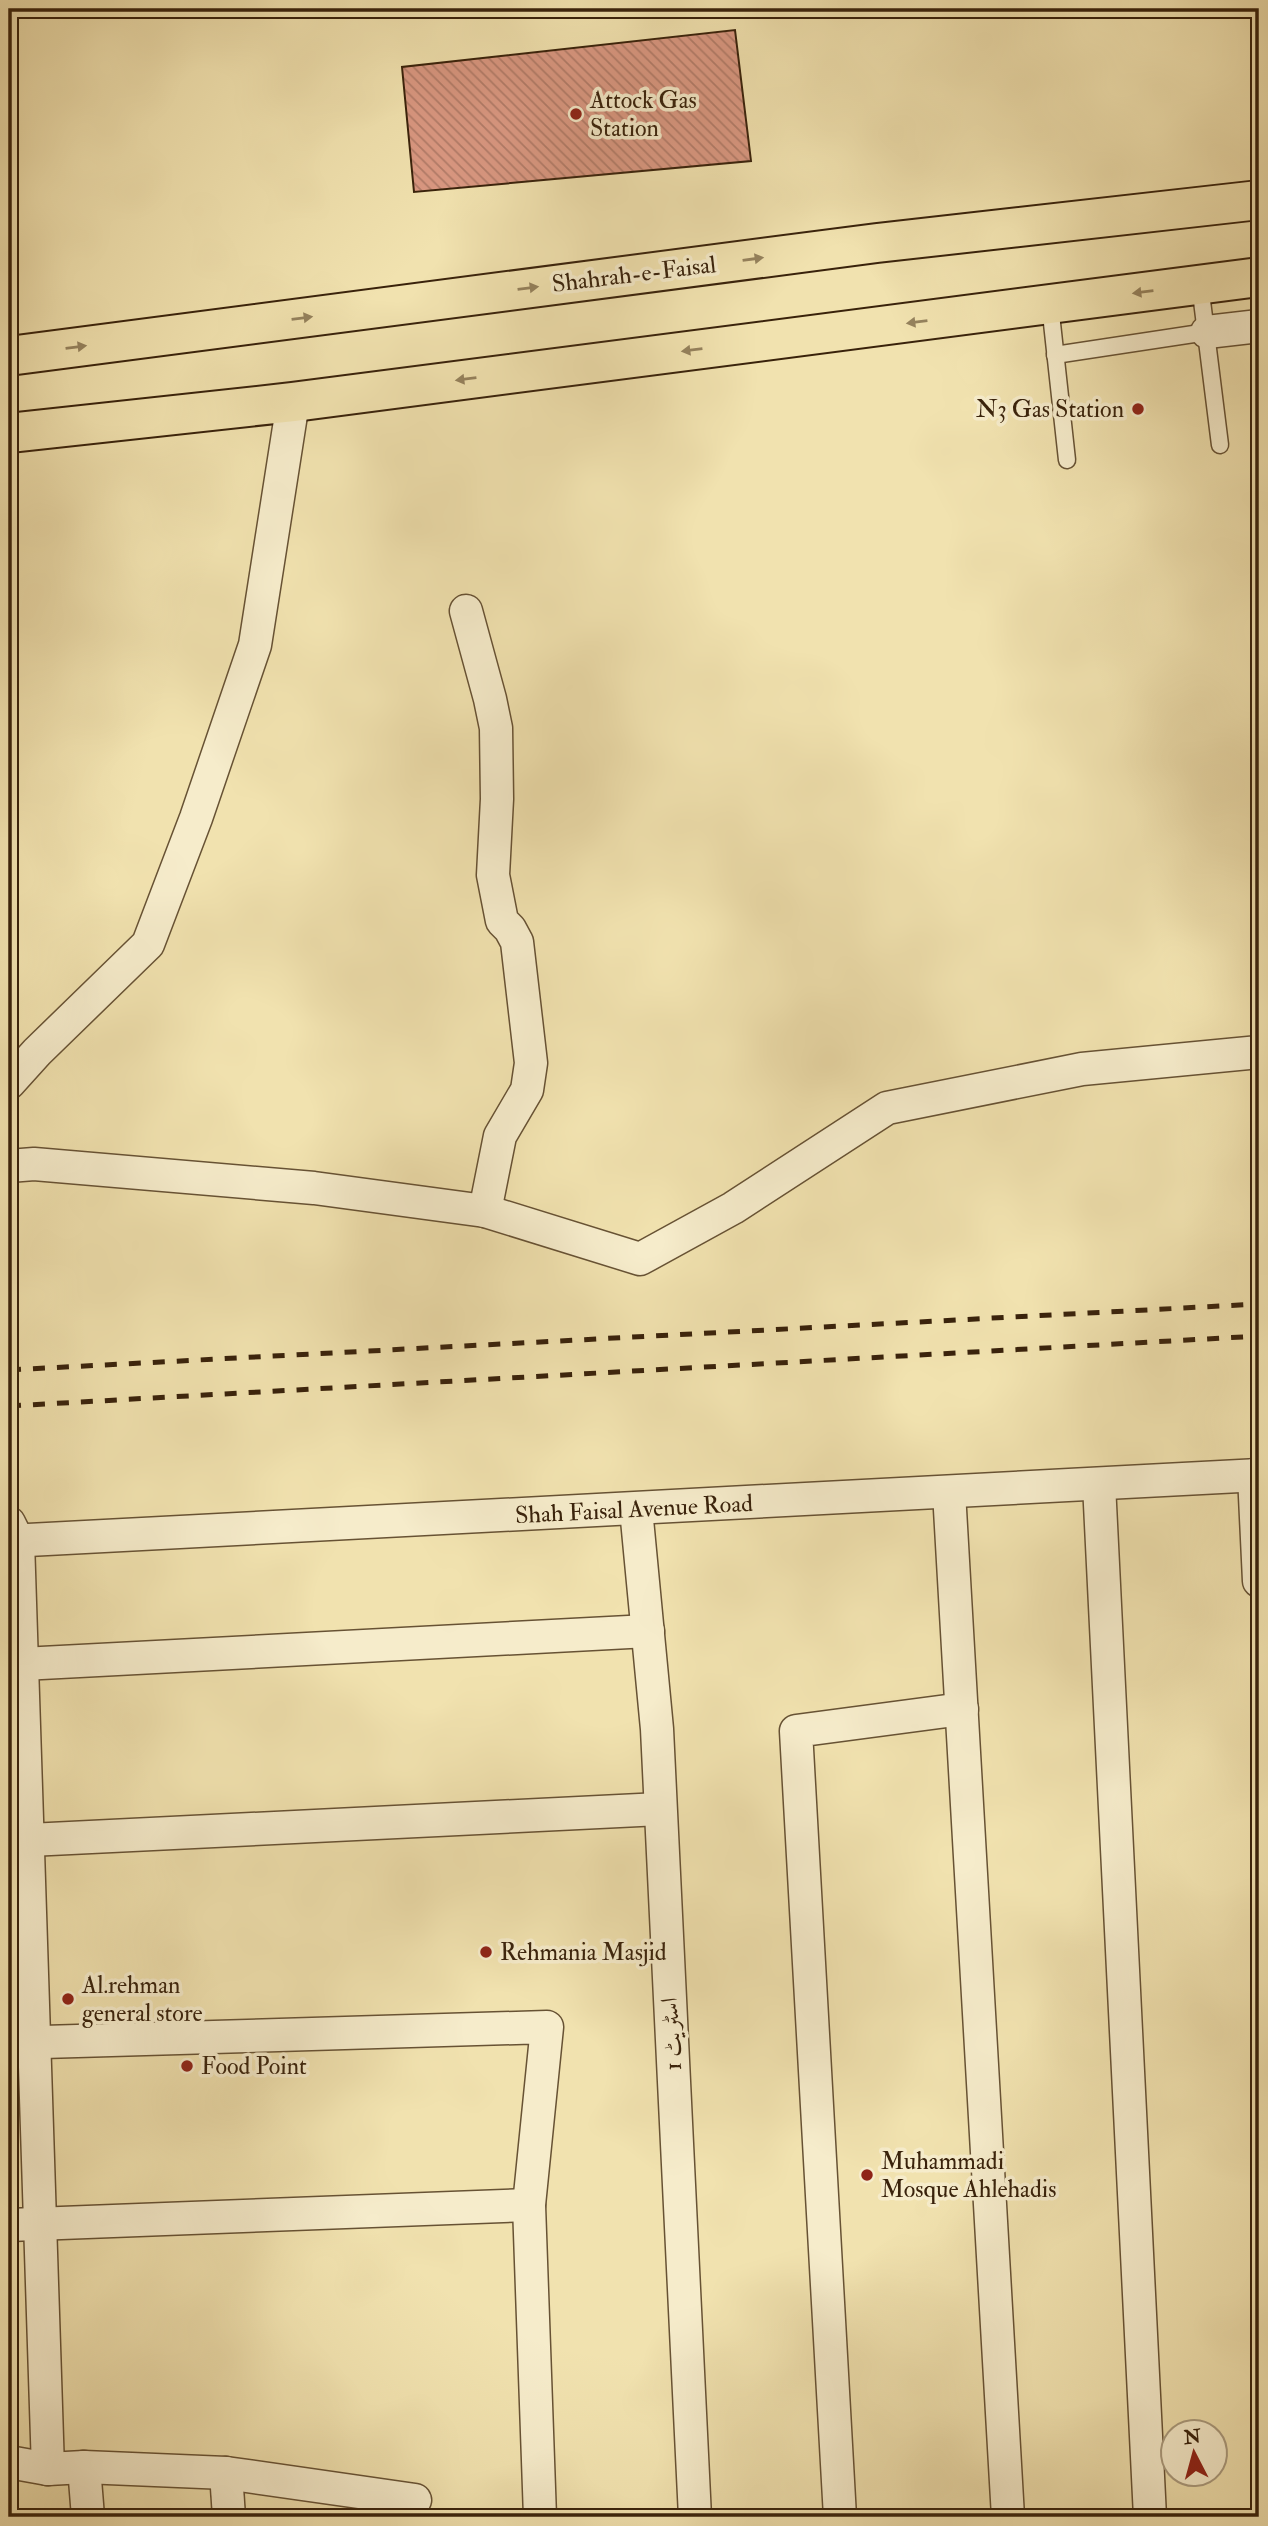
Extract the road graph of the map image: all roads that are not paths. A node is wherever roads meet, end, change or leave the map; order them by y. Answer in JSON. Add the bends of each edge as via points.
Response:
{"nodes":[{"id":1,"x":1259,"y":200,"type":"edge"},
{"id":2,"x":1259,"y":277,"type":"edge"},
{"id":3,"x":1200,"y":285,"type":"junction"},
{"id":4,"x":1050,"y":305,"type":"junction"},
{"id":5,"x":1259,"y":326,"type":"edge"},
{"id":6,"x":1207,"y":332,"type":"junction"},
{"id":7,"x":1055,"y":355,"type":"junction"},
{"id":8,"x":9,"y":356,"type":"edge"},
{"id":9,"x":293,"y":402,"type":"junction"},
{"id":10,"x":9,"y":433,"type":"edge"},
{"id":11,"x":1220,"y":445,"type":"dead end"},
{"id":12,"x":1067,"y":460,"type":"dead end"},
{"id":13,"x":466,"y":611,"type":"dead end"},
{"id":14,"x":1259,"y":1052,"type":"edge"},
{"id":15,"x":9,"y":1083,"type":"edge"},
{"id":16,"x":9,"y":1166,"type":"edge"},
{"id":17,"x":485,"y":1211,"type":"junction"},
{"id":18,"x":1257,"y":1475,"type":"edge"},
{"id":19,"x":1098,"y":1484,"type":"junction"},
{"id":20,"x":949,"y":1492,"type":"junction"},
{"id":21,"x":636,"y":1509,"type":"junction"},
{"id":22,"x":12,"y":1535,"type":"edge"},
{"id":23,"x":1259,"y":1581,"type":"edge"},
{"id":24,"x":648,"y":1631,"type":"junction"},
{"id":25,"x":22,"y":1664,"type":"junction"},
{"id":26,"x":962,"y":1709,"type":"junction"},
{"id":27,"x":660,"y":1809,"type":"junction"},
{"id":28,"x":18,"y":1841,"type":"edge"},
{"id":29,"x":21,"y":2043,"type":"edge"},
{"id":30,"x":529,"y":2205,"type":"junction"},
{"id":31,"x":40,"y":2223,"type":"junction"},
{"id":32,"x":9,"y":2225,"type":"edge"},
{"id":33,"x":9,"y":2462,"type":"edge"},
{"id":34,"x":84,"y":2467,"type":"junction"},
{"id":35,"x":48,"y":2469,"type":"junction"},
{"id":36,"x":226,"y":2473,"type":"junction"},
{"id":37,"x":415,"y":2500,"type":"dead end"},
{"id":38,"x":88,"y":2517,"type":"edge"},
{"id":39,"x":229,"y":2517,"type":"edge"},
{"id":40,"x":540,"y":2517,"type":"edge"},
{"id":41,"x":695,"y":2517,"type":"edge"},
{"id":42,"x":840,"y":2517,"type":"edge"},
{"id":43,"x":1008,"y":2517,"type":"edge"},
{"id":44,"x":1150,"y":2517,"type":"edge"}],
"edges":[{"from":8,"to":1,"type":"highway","name":"Shahrah-e-Faisal","one_way":true,"via":[[877,243]]},
{"from":2,"to":3,"type":"highway"},
{"from":3,"to":4,"type":"highway","one_way":true},
{"from":3,"to":6,"type":"lane"},
{"from":4,"to":7,"type":"lane"},
{"from":4,"to":9,"type":"highway","one_way":true},
{"from":5,"to":6,"type":"street"},
{"from":6,"to":7,"type":"lane"},
{"from":6,"to":11,"type":"lane"},
{"from":7,"to":12,"type":"lane"},
{"from":9,"to":10,"type":"highway"},
{"from":9,"to":15,"type":"street","via":[[255,645],[148,944]]},
{"from":13,"to":17,"type":"street","via":[[496,728],[493,875],[502,920],[516,942],[531,1063],[527,1090],[500,1136]]},
{"from":14,"to":17,"type":"street","via":[[1083,1069],[887,1108],[733,1208],[639,1259]]},
{"from":16,"to":17,"type":"street","via":[[34,1164],[314,1188]]},
{"from":18,"to":19,"type":"street","name":"Shah Faisal Avenue Road"},
{"from":18,"to":23,"type":"street"},
{"from":19,"to":20,"type":"street","name":"Shah Faisal Avenue Road"},
{"from":19,"to":44,"type":"street"},
{"from":20,"to":21,"type":"street","name":"Shah Faisal Avenue Road"},
{"from":20,"to":26,"type":"street"},
{"from":21,"to":22,"type":"street","name":"Shah Faisal Avenue Road"},
{"from":21,"to":24,"type":"street","name":"اسٹریٹ 1"},
{"from":22,"to":25,"type":"street"},
{"from":24,"to":25,"type":"street"},
{"from":24,"to":27,"type":"street","name":"اسٹریٹ 1"},
{"from":25,"to":28,"type":"street"},
{"from":26,"to":42,"type":"street","via":[[796,1731]]},
{"from":26,"to":43,"type":"street"},
{"from":27,"to":28,"type":"street"},
{"from":27,"to":41,"type":"street","name":"اسٹریٹ 1"},
{"from":28,"to":29,"type":"street"},
{"from":29,"to":30,"type":"street","via":[[547,2027]]},
{"from":29,"to":31,"type":"street"},
{"from":30,"to":31,"type":"street"},
{"from":30,"to":40,"type":"street"},
{"from":31,"to":32,"type":"street"},
{"from":31,"to":35,"type":"street"},
{"from":33,"to":35,"type":"street"},
{"from":34,"to":35,"type":"street"},
{"from":34,"to":36,"type":"street"},
{"from":34,"to":38,"type":"street"},
{"from":36,"to":37,"type":"street"},
{"from":36,"to":39,"type":"street"}]}
